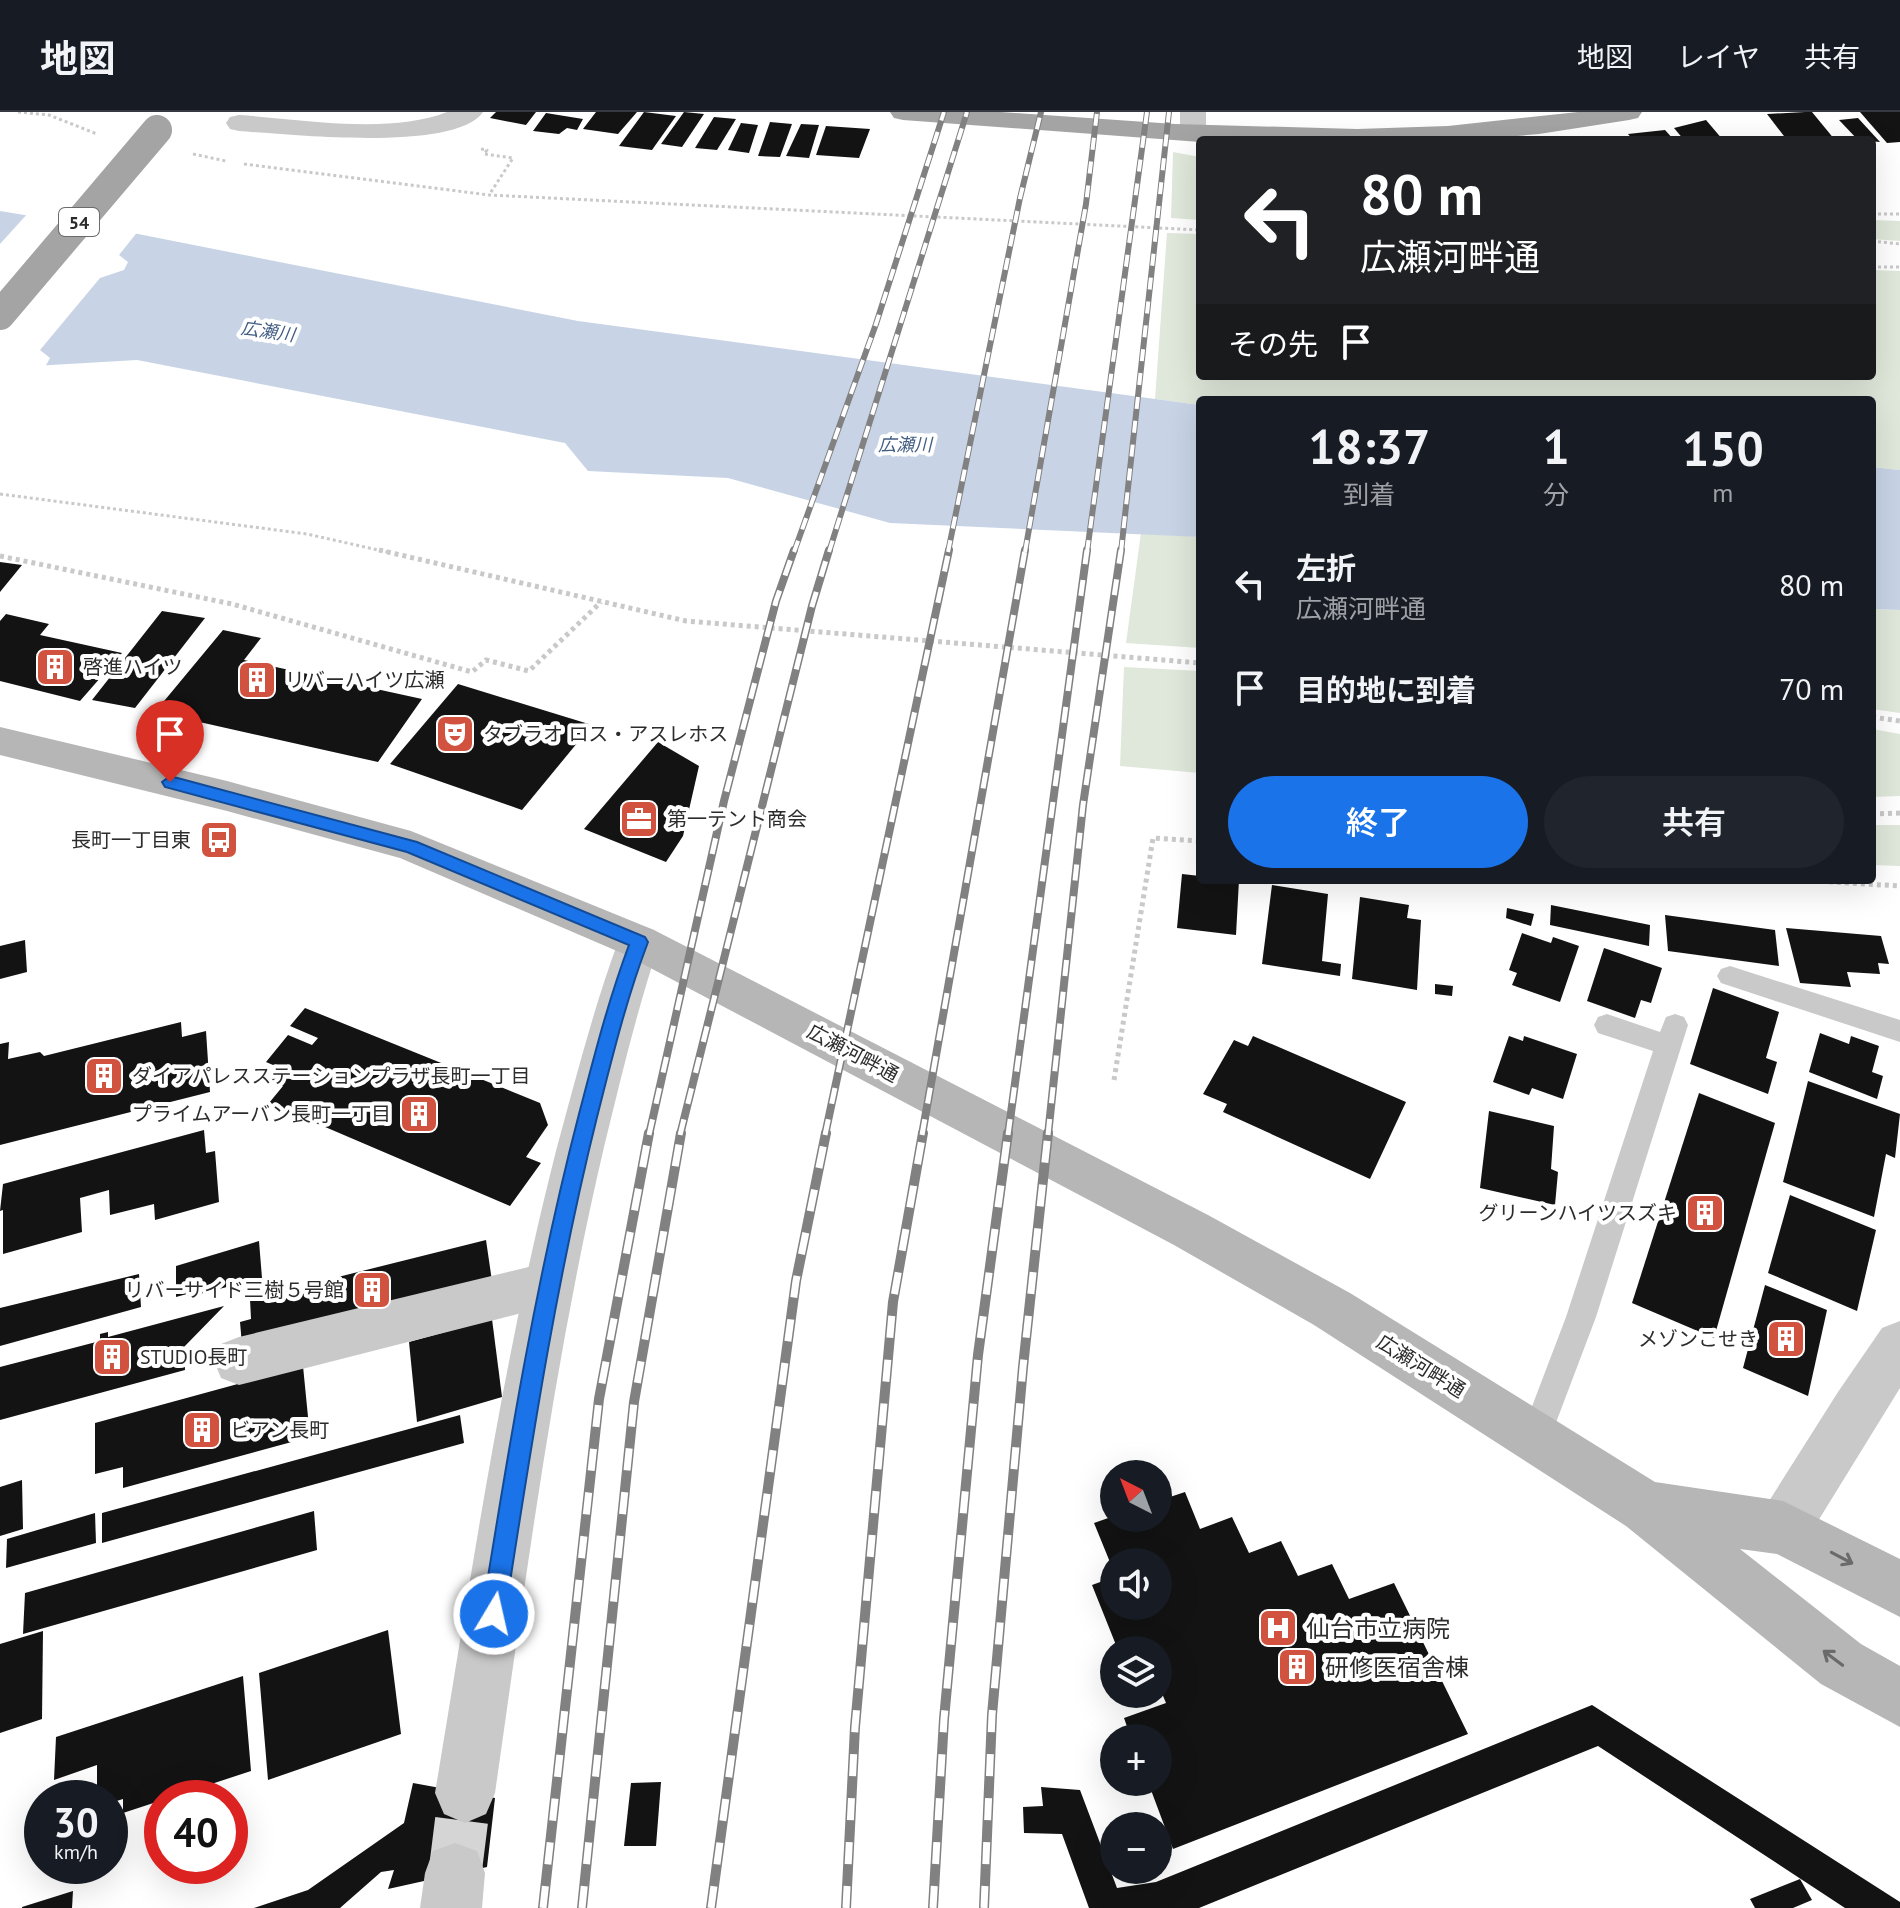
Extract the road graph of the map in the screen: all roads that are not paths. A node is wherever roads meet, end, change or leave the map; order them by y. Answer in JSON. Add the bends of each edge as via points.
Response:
{"nodes":[{"id":1,"x":470,"y":112,"type":"edge"},
{"id":2,"x":904,"y":112,"type":"edge"},
{"id":3,"x":1629,"y":112,"type":"edge"},
{"id":4,"x":164,"y":121,"type":"edge"},
{"id":5,"x":1193,"y":122,"type":"edge"},
{"id":6,"x":239,"y":123,"type":"dead end"},
{"id":7,"x":1317,"y":136,"type":"edge"},
{"id":8,"x":1426,"y":136,"type":"edge"},
{"id":9,"x":0,"y":315,"type":"edge"},
{"id":10,"x":0,"y":741,"type":"edge"},
{"id":11,"x":639,"y":942,"type":"junction"},
{"id":12,"x":1730,"y":976,"type":"dead end"},
{"id":13,"x":1607,"y":1025,"type":"dead end"},
{"id":14,"x":1900,"y":1031,"type":"edge"},
{"id":15,"x":549,"y":1284,"type":"junction"},
{"id":16,"x":1900,"y":1345,"type":"edge"},
{"id":17,"x":239,"y":1361,"type":"dead end"},
{"id":18,"x":1535,"y":1438,"type":"junction"},
{"id":19,"x":1645,"y":1507,"type":"junction"},
{"id":20,"x":1783,"y":1528,"type":"junction"},
{"id":21,"x":1900,"y":1589,"type":"edge"},
{"id":22,"x":1900,"y":1698,"type":"edge"},
{"id":23,"x":465,"y":1793,"type":"tunnel mouth"}],
"edges":[{"from":1,"to":6,"type":"street","via":[[457,119],[383,130]]},
{"from":2,"to":5,"type":"main road"},
{"from":3,"to":8,"type":"main road","via":[[1528,129]]},
{"from":4,"to":9,"type":"main road","number":"54","bridge":true},
{"from":5,"to":7,"type":"main road"},
{"from":10,"to":11,"type":"main road","name":"広瀬河畔通","via":[[411,846]]},
{"from":11,"to":15,"type":"street","via":[[619,994]]},
{"from":11,"to":18,"type":"main road","name":"広瀬河畔通","via":[[1191,1230],[1332,1309]]},
{"from":12,"to":14,"type":"lane"},
{"from":13,"to":18,"type":"lane","via":[[1672,1035],[1581,1317]]},
{"from":15,"to":17,"type":"street"},
{"from":15,"to":23,"type":"street"},
{"from":16,"to":20,"type":"street"},
{"from":18,"to":19,"type":"main road","name":"広瀬河畔通"},
{"from":19,"to":20,"type":"main road","name":"広瀬河畔通"},
{"from":22,"to":19,"type":"main road","name":"広瀬河畔通","one_way":true,"via":[[1841,1664]]},
{"from":20,"to":21,"type":"main road","name":"広瀬河畔通","one_way":true}]}
